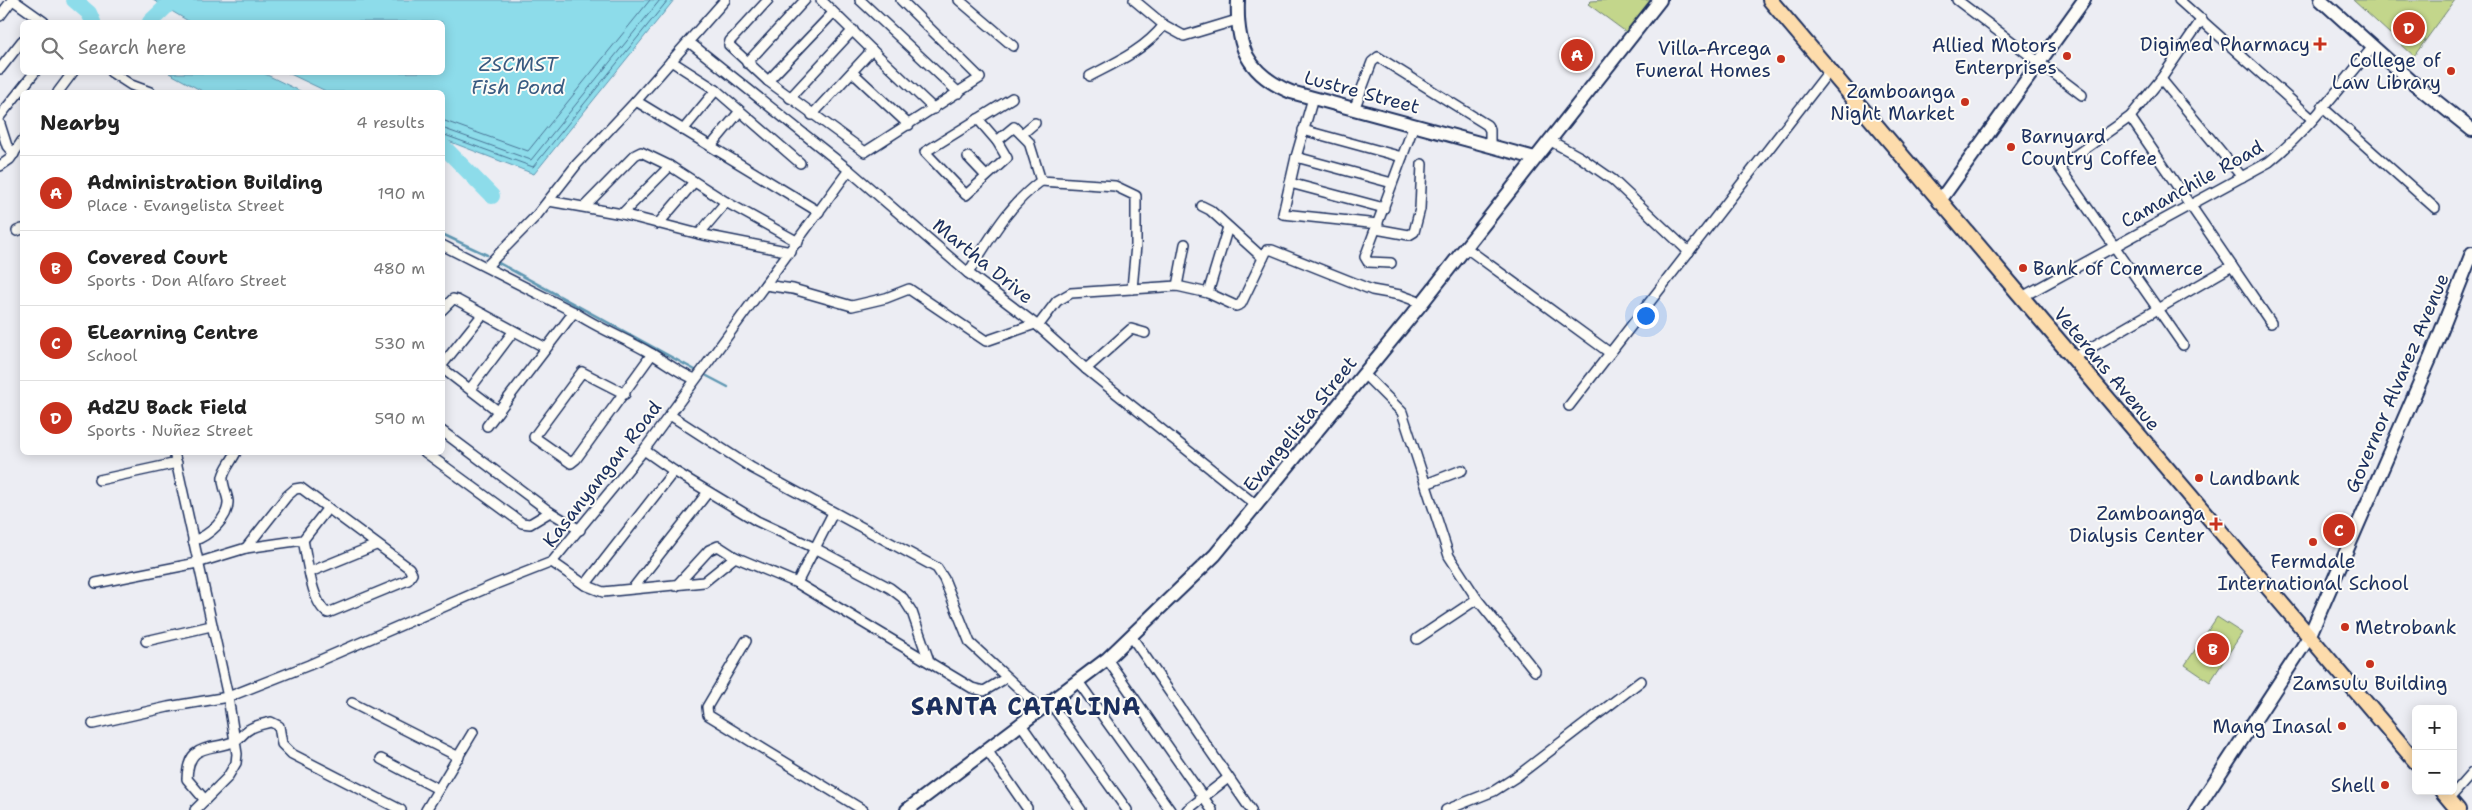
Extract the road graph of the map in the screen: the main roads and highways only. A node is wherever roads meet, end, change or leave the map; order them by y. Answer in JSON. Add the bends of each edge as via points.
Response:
{"nodes":[{"id":1,"x":1238,"y":0,"type":"edge"},
{"id":2,"x":1660,"y":0,"type":"edge"},
{"id":3,"x":1770,"y":0,"type":"edge"},
{"id":4,"x":2084,"y":0,"type":"edge"},
{"id":5,"x":2321,"y":0,"type":"edge"},
{"id":6,"x":2472,"y":130,"type":"edge"},
{"id":7,"x":1535,"y":158,"type":"junction"},
{"id":8,"x":1939,"y":202,"type":"junction"},
{"id":9,"x":2472,"y":253,"type":"edge"},
{"id":10,"x":2308,"y":637,"type":"junction"},
{"id":11,"x":2412,"y":757,"type":"edge"},
{"id":12,"x":2445,"y":795,"type":"edge"},
{"id":13,"x":907,"y":810,"type":"edge"},
{"id":14,"x":2196,"y":810,"type":"edge"},
{"id":15,"x":2458,"y":810,"type":"edge"}],
"edges":[{"from":1,"to":7,"type":"main road","name":"Lustre Street","via":[[1237,20],[1242,48],[1259,74],[1279,87]]},
{"from":2,"to":7,"type":"main road","name":"Evangelista Street"},
{"from":3,"to":8,"type":"main road","name":"Veterans Avenue"},
{"from":4,"to":8,"type":"main road"},
{"from":5,"to":6,"type":"main road"},
{"from":7,"to":13,"type":"main road","name":"Evangelista Street","via":[[1258,506],[1194,577],[1107,659]]},
{"from":8,"to":10,"type":"main road","name":"Veterans Avenue"},
{"from":9,"to":10,"type":"main road","name":"Governor Alvarez Avenue","via":[[2430,359]]},
{"from":10,"to":11,"type":"main road","name":"Veterans Avenue"},
{"from":10,"to":14,"type":"main road","name":"Governor Alvarez Avenue"},
{"from":12,"to":15,"type":"main road"}]}
